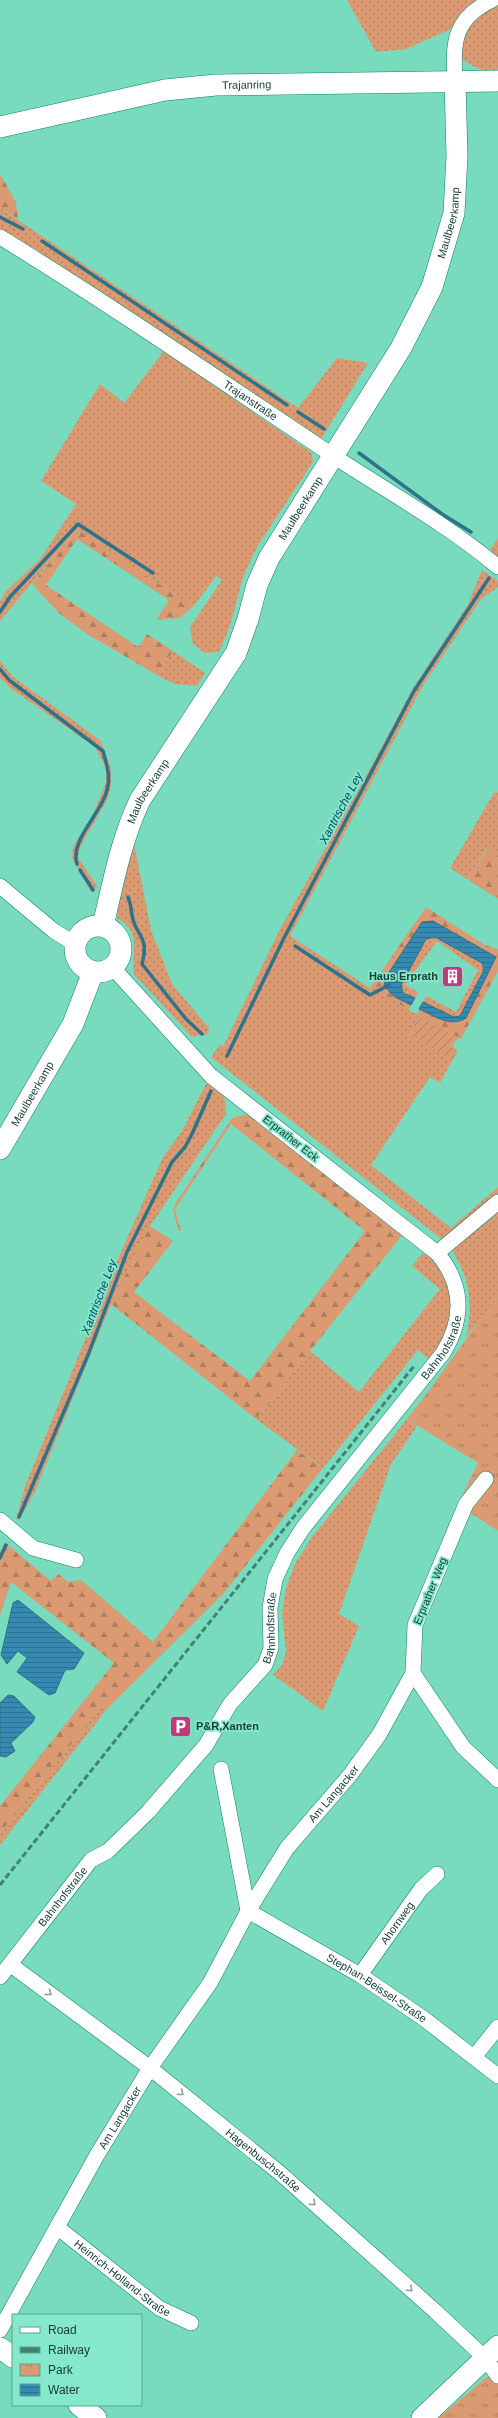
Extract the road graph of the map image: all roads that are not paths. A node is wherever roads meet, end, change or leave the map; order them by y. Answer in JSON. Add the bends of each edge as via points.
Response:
{"nodes":[{"id":1,"x":492,"y":0,"type":"edge"},
{"id":2,"x":455,"y":81,"type":"junction"},
{"id":3,"x":498,"y":81,"type":"edge"},
{"id":4,"x":0,"y":127,"type":"edge"},
{"id":5,"x":0,"y":237,"type":"edge"},
{"id":6,"x":334,"y":456,"type":"junction"},
{"id":7,"x":498,"y":567,"type":"edge"},
{"id":8,"x":0,"y":886,"type":"edge"},
{"id":9,"x":103,"y":926,"type":"junction"},
{"id":10,"x":75,"y":944,"type":"junction"},
{"id":11,"x":103,"y":970,"type":"junction"},
{"id":12,"x":0,"y":1149,"type":"edge"},
{"id":13,"x":498,"y":1202,"type":"edge"},
{"id":14,"x":437,"y":1253,"type":"junction"},
{"id":15,"x":458,"y":1310,"type":"joint"},
{"id":16,"x":486,"y":1479,"type":"dead end"},
{"id":17,"x":0,"y":1520,"type":"edge"},
{"id":18,"x":76,"y":1560,"type":"dead end"},
{"id":19,"x":413,"y":1673,"type":"junction"},
{"id":20,"x":221,"y":1769,"type":"dead end"},
{"id":21,"x":498,"y":1780,"type":"edge"},
{"id":22,"x":437,"y":1874,"type":"dead end"},
{"id":23,"x":248,"y":1911,"type":"junction"},
{"id":24,"x":10,"y":1965,"type":"junction"},
{"id":25,"x":360,"y":1975,"type":"junction"},
{"id":26,"x":0,"y":1978,"type":"edge"},
{"id":27,"x":498,"y":2027,"type":"edge"},
{"id":28,"x":474,"y":2058,"type":"junction"},
{"id":29,"x":150,"y":2068,"type":"junction"},
{"id":30,"x":498,"y":2076,"type":"edge"},
{"id":31,"x":57,"y":2227,"type":"junction"},
{"id":32,"x":191,"y":2323,"type":"dead end"},
{"id":33,"x":0,"y":2330,"type":"edge"},
{"id":34,"x":0,"y":2348,"type":"edge"},
{"id":35,"x":492,"y":2352,"type":"edge"},
{"id":36,"x":12,"y":2356,"type":"edge"},
{"id":37,"x":498,"y":2376,"type":"edge"},
{"id":38,"x":80,"y":2406,"type":"edge"},
{"id":39,"x":96,"y":2418,"type":"edge"},
{"id":40,"x":422,"y":2418,"type":"edge"}],
"edges":[{"from":1,"to":2,"type":"street","via":[[478,7],[460,25],[454,40]]},
{"from":2,"to":3,"type":"street","name":"Trajanring"},
{"from":2,"to":4,"type":"street","name":"Trajanring","via":[[208,86],[165,90]]},
{"from":2,"to":6,"type":"street","name":"Maulbeerkamp","via":[[457,156],[454,213],[444,253],[432,287],[405,342]]},
{"from":5,"to":6,"type":"street","name":"Trajanstraße","via":[[126,316]]},
{"from":6,"to":7,"type":"street","name":"Trajanstraße","via":[[473,546]]},
{"from":6,"to":9,"type":"street","name":"Maulbeerkamp","via":[[269,558],[257,585],[243,637],[226,671],[140,800],[129,822]]},
{"from":8,"to":10,"type":"street","via":[[54,931]]},
{"from":9,"to":10,"type":"street","via":[[93,926],[85,930]]},
{"from":9,"to":11,"type":"street","name":"Maulbeerkamp","via":[[111,929],[121,944],[119,962]]},
{"from":10,"to":11,"type":"street","via":[[78,962],[84,968]]},
{"from":11,"to":12,"type":"street","name":"Maulbeerkamp"},
{"from":11,"to":14,"type":"street","name":"Erprather Eck","via":[[212,1076]]},
{"from":13,"to":14,"type":"street"},
{"from":14,"to":15,"type":"street","name":"Erprather Eck","via":[[453,1278]]},
{"from":15,"to":24,"type":"street","name":"Bahnhofstraße","via":[[456,1327],[443,1353],[303,1528],[287,1553],[272,1593],[271,1648],[266,1665],[230,1704],[206,1745],[152,1807],[108,1851],[91,1860]]},
{"from":16,"to":19,"type":"street","name":"Erprather Weg","via":[[466,1504],[415,1625]]},
{"from":17,"to":18,"type":"street","via":[[33,1548]]},
{"from":19,"to":21,"type":"street","via":[[464,1747]]},
{"from":19,"to":23,"type":"street","name":"Am Langacker","via":[[379,1735],[350,1775],[287,1848]]},
{"from":20,"to":23,"type":"street"},
{"from":22,"to":25,"type":"street","name":"Ahornweg","via":[[421,1889]]},
{"from":23,"to":25,"type":"street","name":"Stephan-Beissel-Straße"},
{"from":23,"to":29,"type":"street","name":"Am Langacker","via":[[210,1983]]},
{"from":24,"to":26,"type":"street","name":"Bahnhofstraße"},
{"from":24,"to":29,"type":"street","name":"Hagenbuschstraße","one_way":true},
{"from":25,"to":28,"type":"street","name":"Stephan-Beissel-Straße","via":[[423,2018]]},
{"from":27,"to":28,"type":"street"},
{"from":28,"to":30,"type":"street","name":"Stephan-Beissel-Straße"},
{"from":29,"to":31,"type":"street","name":"Am Langacker"},
{"from":29,"to":35,"type":"street","name":"Hagenbuschstraße","one_way":true},
{"from":31,"to":32,"type":"street","name":"Heinrich-Holland-Straße","via":[[159,2308]]},
{"from":31,"to":33,"type":"street","name":"Am Langacker"},
{"from":34,"to":36,"type":"street"},
{"from":35,"to":37,"type":"street","name":"Hagenbuschstraße"},
{"from":35,"to":40,"type":"street"},
{"from":38,"to":39,"type":"street"}]}
